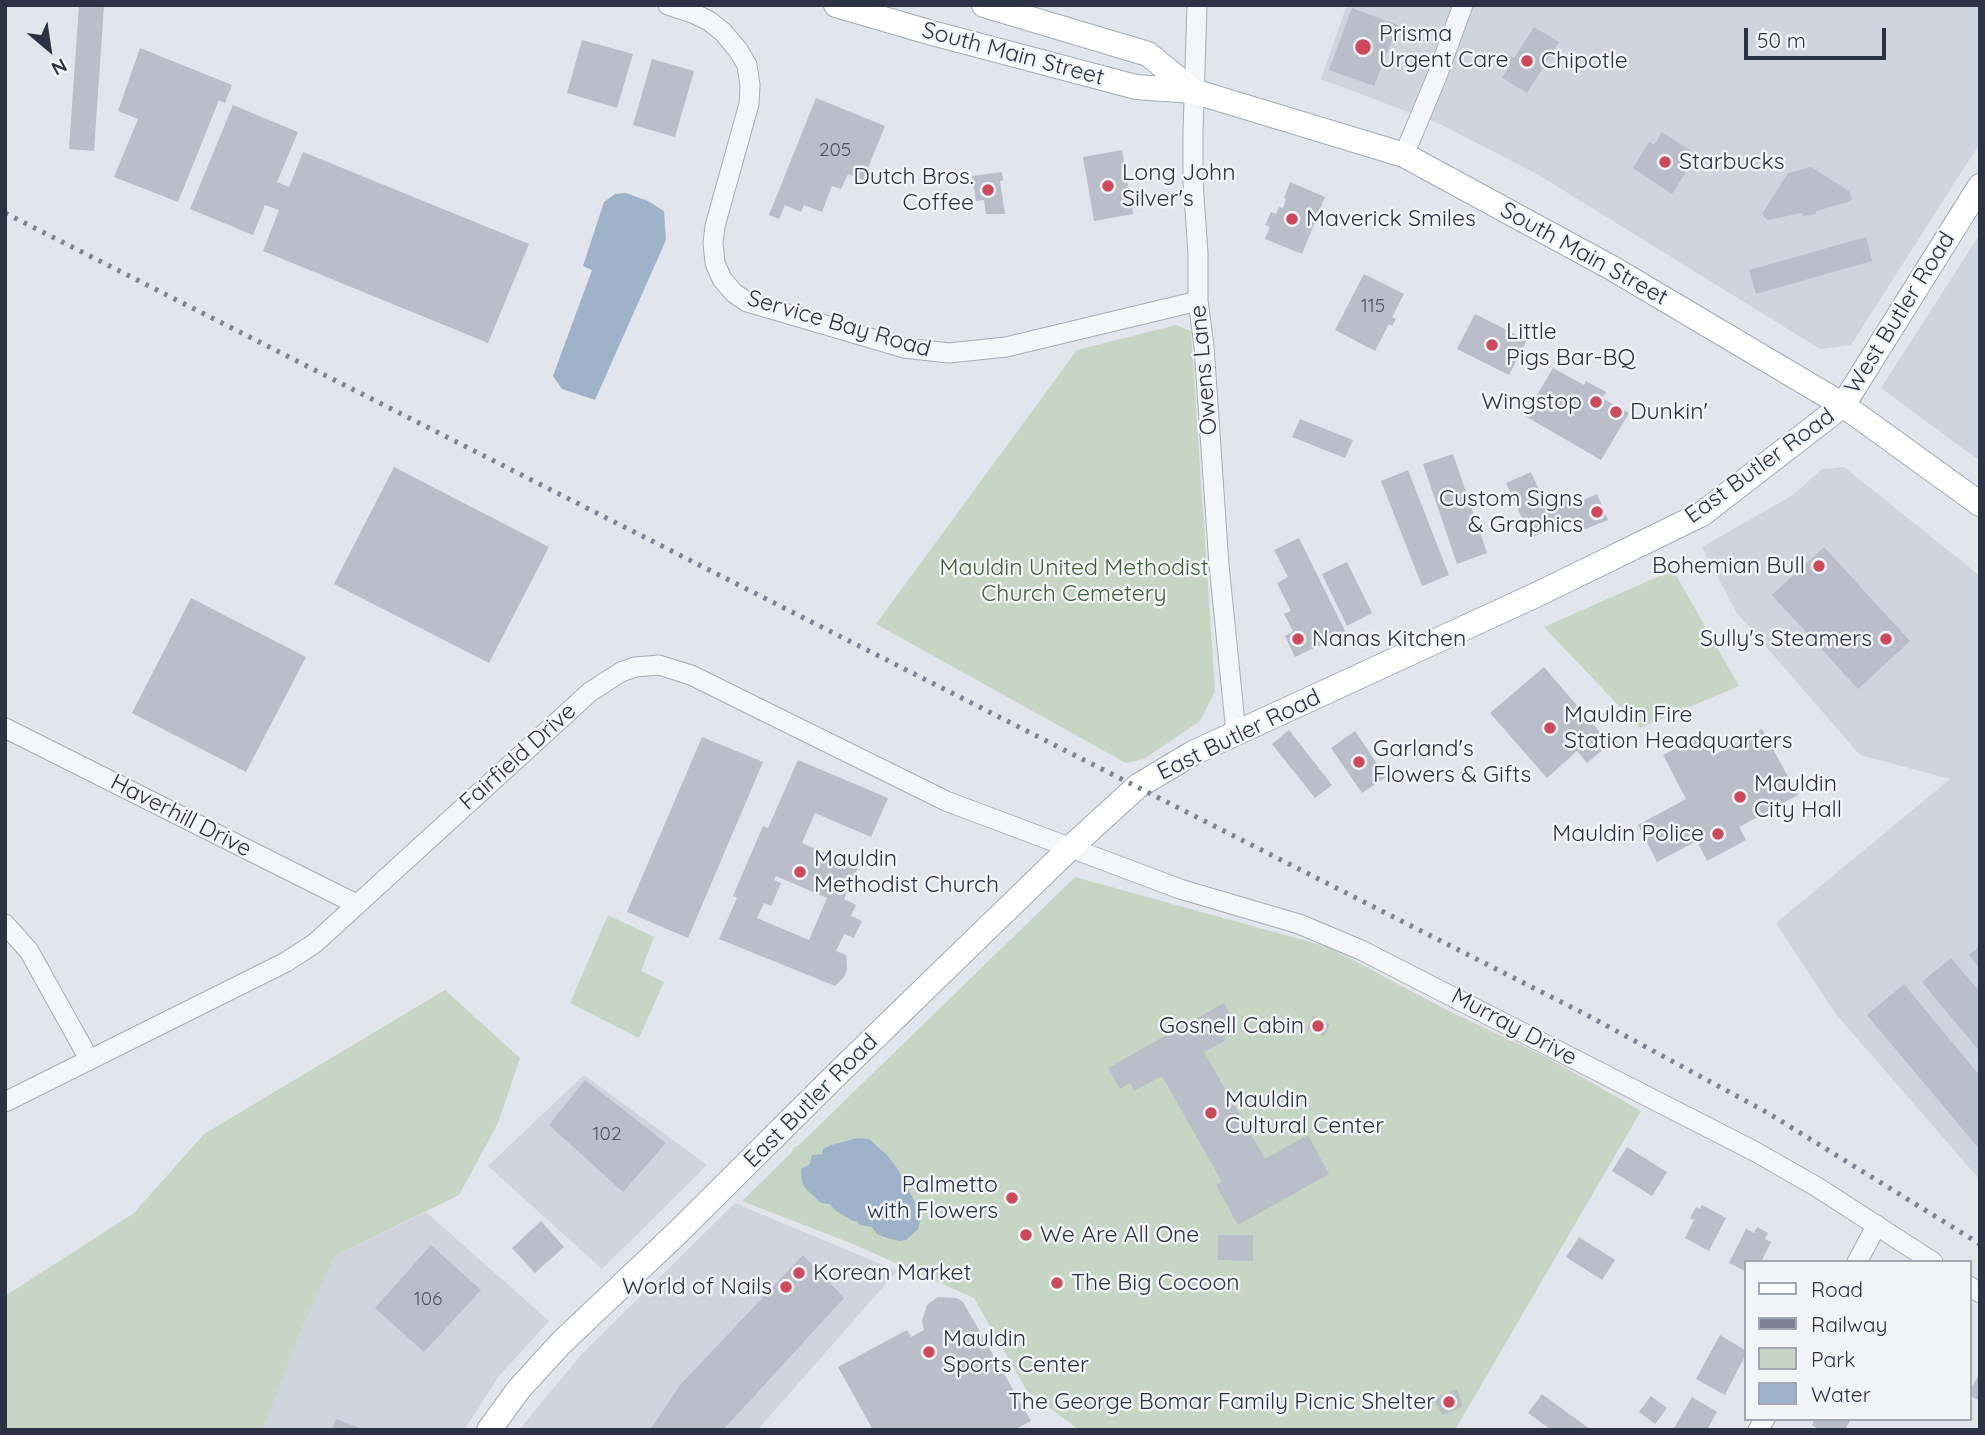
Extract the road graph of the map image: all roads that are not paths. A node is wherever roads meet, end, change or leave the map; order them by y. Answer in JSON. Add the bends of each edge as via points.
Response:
{"nodes":[{"id":1,"x":668,"y":5,"type":"edge"},
{"id":2,"x":836,"y":5,"type":"edge"},
{"id":3,"x":984,"y":5,"type":"edge"},
{"id":4,"x":1197,"y":5,"type":"edge"},
{"id":5,"x":1463,"y":5,"type":"edge"},
{"id":6,"x":1193,"y":91,"type":"junction"},
{"id":7,"x":1404,"y":155,"type":"junction"},
{"id":8,"x":1980,"y":186,"type":"edge"},
{"id":9,"x":1198,"y":301,"type":"junction"},
{"id":10,"x":1843,"y":405,"type":"junction"},
{"id":11,"x":1980,"y":504,"type":"edge"},
{"id":12,"x":5,"y":728,"type":"edge"},
{"id":13,"x":1236,"y":733,"type":"junction"},
{"id":14,"x":1070,"y":848,"type":"junction"},
{"id":15,"x":356,"y":904,"type":"junction"},
{"id":16,"x":5,"y":924,"type":"edge"},
{"id":17,"x":89,"y":1059,"type":"junction"},
{"id":18,"x":5,"y":1102,"type":"edge"},
{"id":19,"x":1877,"y":1226,"type":"junction"},
{"id":20,"x":1858,"y":1260,"type":"edge"},
{"id":21,"x":1930,"y":1260,"type":"edge"},
{"id":22,"x":489,"y":1430,"type":"edge"}],
"edges":[{"from":1,"to":9,"type":"street","name":"Service Bay Road","via":[[709,21],[747,65],[749,104],[713,243],[722,279],[747,302],[904,348],[949,354],[1006,347]]},
{"from":2,"to":6,"type":"main road","name":"South Main Street","via":[[1136,87]]},
{"from":3,"to":6,"type":"main road","name":"South Main Street","via":[[1148,54]]},
{"from":4,"to":6,"type":"street","name":"Owens Lane"},
{"from":5,"to":7,"type":"street"},
{"from":6,"to":7,"type":"main road","name":"South Main Street"},
{"from":6,"to":9,"type":"street","name":"Owens Lane"},
{"from":7,"to":10,"type":"main road","name":"South Main Street","via":[[1612,268]]},
{"from":8,"to":10,"type":"main road","name":"West Butler Road"},
{"from":9,"to":13,"type":"street","name":"Owens Lane"},
{"from":10,"to":11,"type":"main road","name":"South Main Street"},
{"from":10,"to":13,"type":"main road","name":"East Butler Road","via":[[1702,514]]},
{"from":12,"to":15,"type":"street","name":"Haverhill Drive"},
{"from":13,"to":14,"type":"main road","name":"East Butler Road","via":[[1138,786]]},
{"from":14,"to":15,"type":"street","name":"Fairfield Drive","via":[[946,802],[691,675],[668,666],[646,665],[621,672],[590,692]]},
{"from":14,"to":19,"type":"street","name":"Murray Drive","via":[[1180,889],[1299,924],[1361,950],[1754,1151]]},
{"from":14,"to":22,"type":"main road","name":"East Butler Road","via":[[561,1343]]},
{"from":15,"to":17,"type":"street","name":"Fairfield Drive","via":[[315,943],[286,962]]},
{"from":16,"to":17,"type":"street","via":[[29,951]]},
{"from":17,"to":18,"type":"street","name":"Fairfield Drive"},
{"from":19,"to":20,"type":"street"},
{"from":19,"to":21,"type":"street","name":"Murray Drive"}]}
